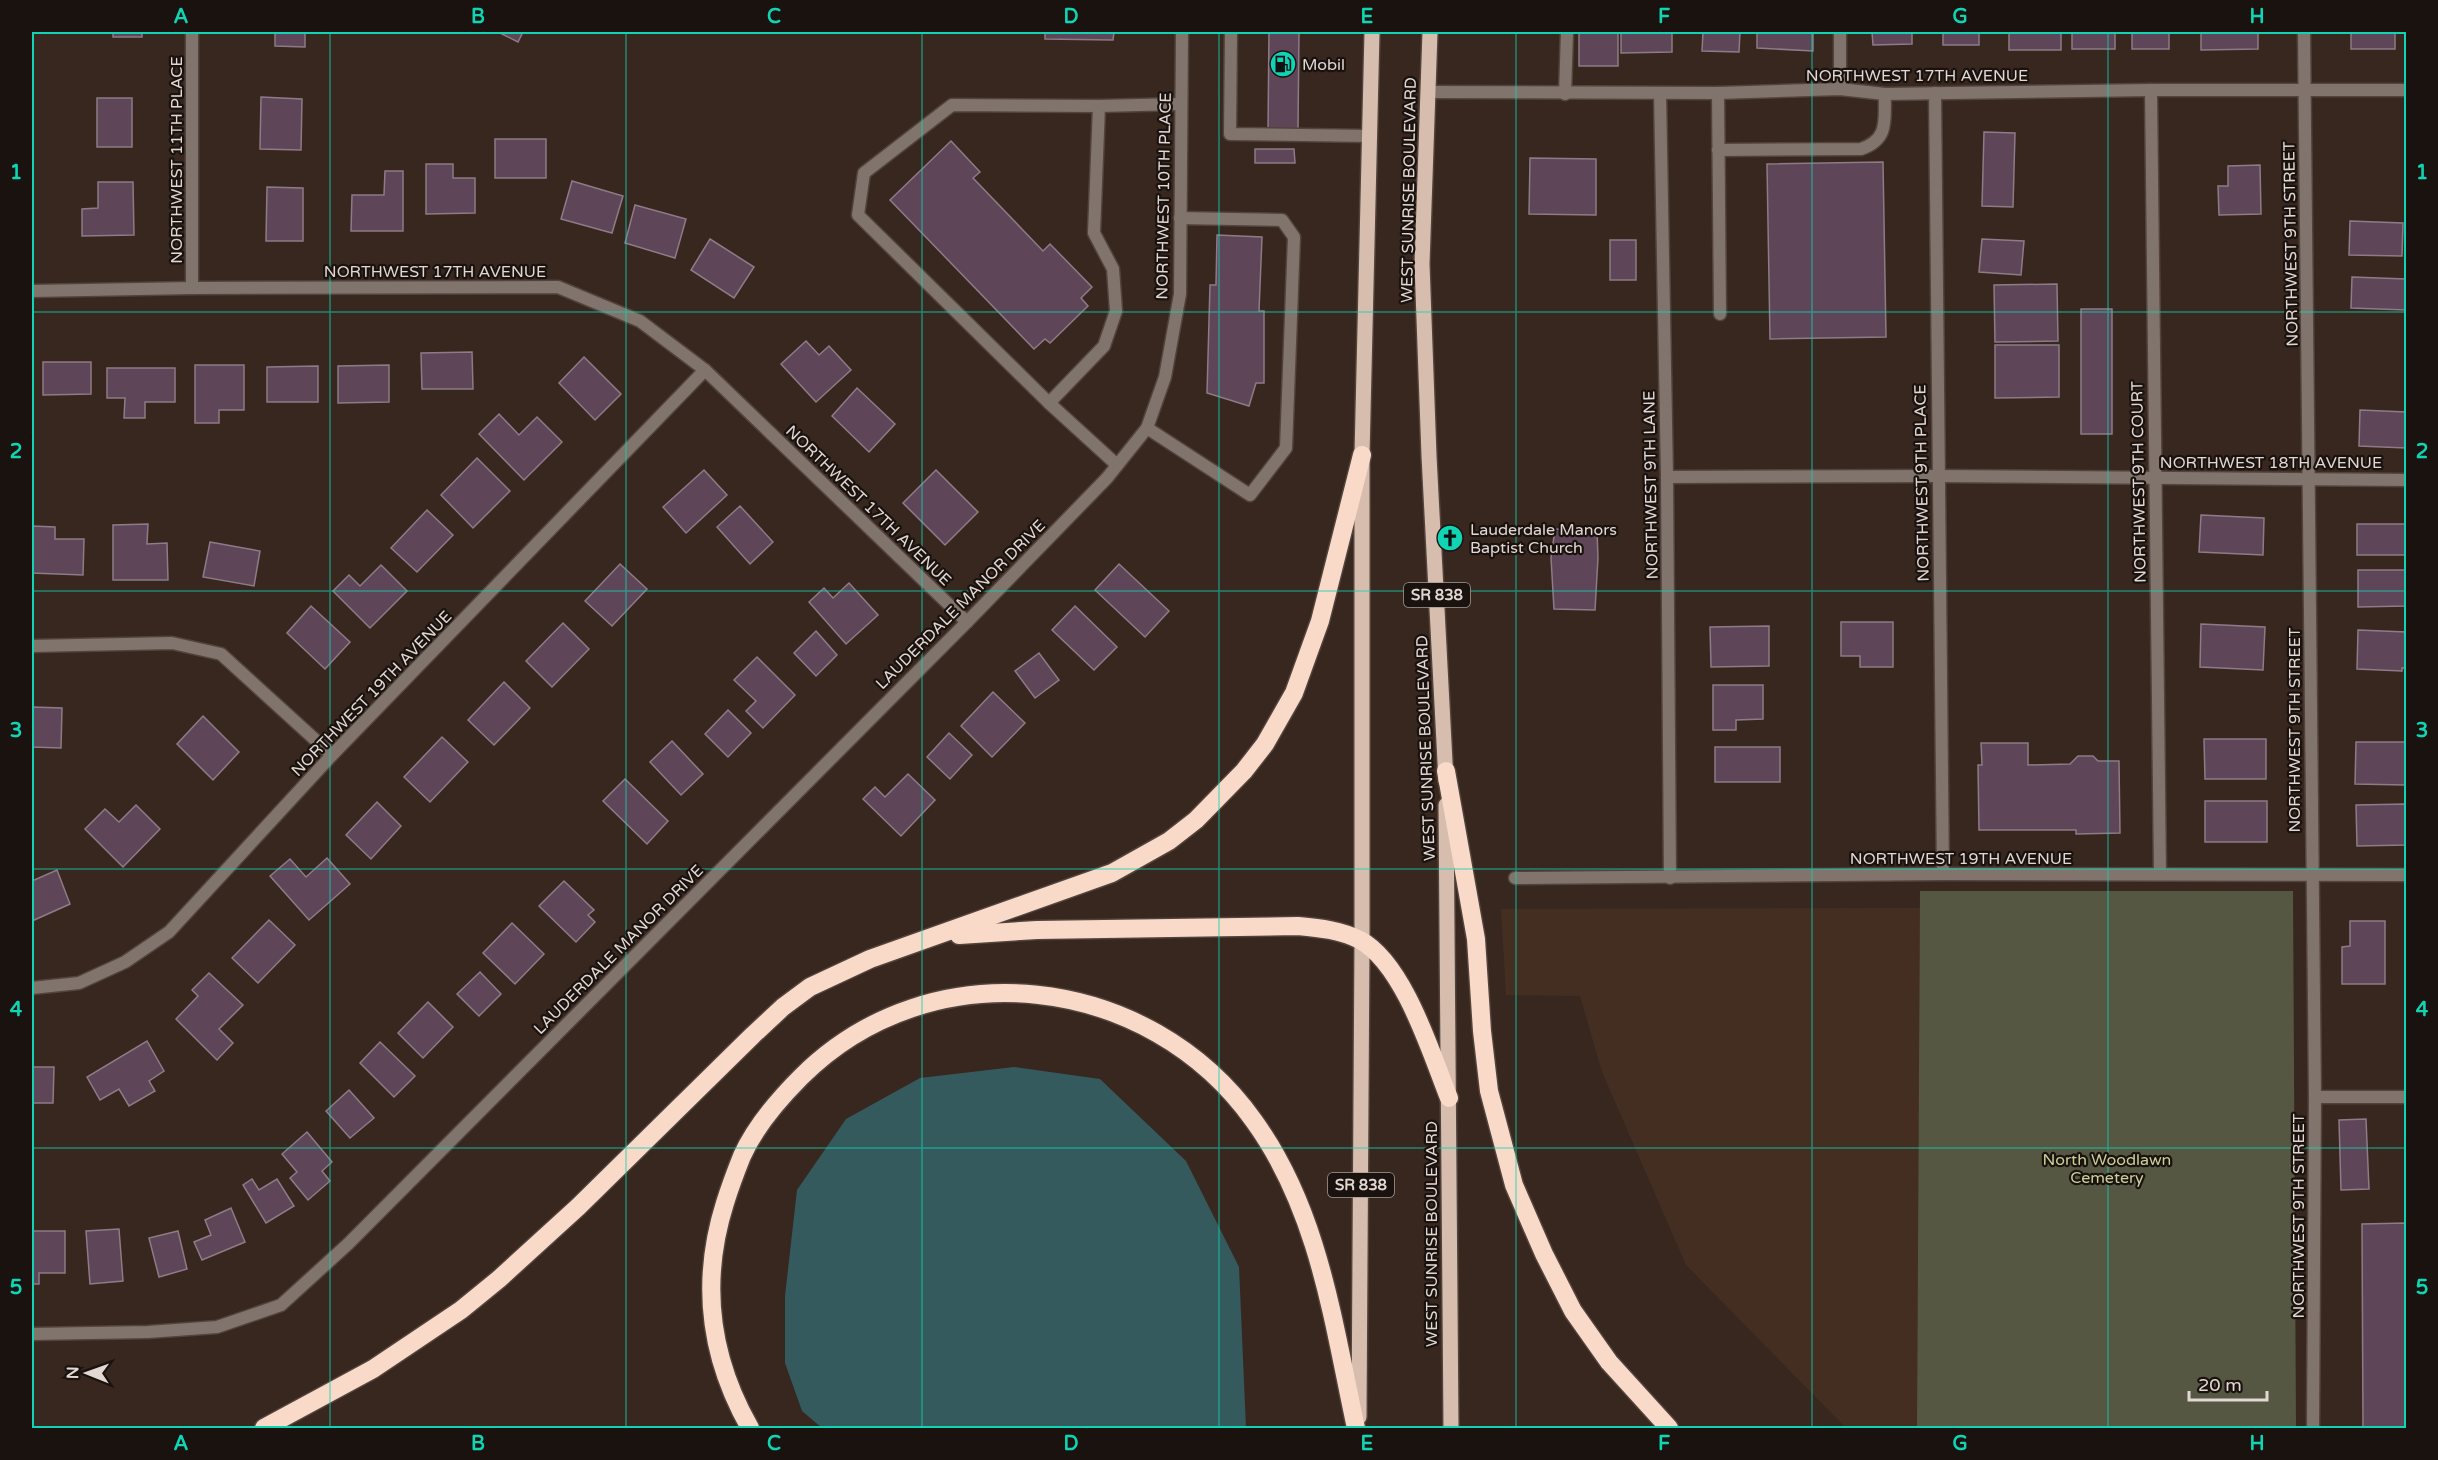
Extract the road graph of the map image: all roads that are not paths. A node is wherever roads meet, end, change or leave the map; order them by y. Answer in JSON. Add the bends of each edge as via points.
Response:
{"nodes":[{"id":1,"x":192,"y":32,"type":"edge"},
{"id":2,"x":1182,"y":32,"type":"edge"},
{"id":3,"x":1231,"y":32,"type":"edge"},
{"id":4,"x":1372,"y":32,"type":"edge"},
{"id":5,"x":1430,"y":32,"type":"edge"},
{"id":6,"x":1567,"y":32,"type":"edge"},
{"id":7,"x":1840,"y":32,"type":"edge"},
{"id":8,"x":2304,"y":32,"type":"edge"},
{"id":9,"x":1840,"y":89,"type":"junction"},
{"id":10,"x":2151,"y":90,"type":"junction"},
{"id":11,"x":2406,"y":90,"type":"edge"},
{"id":12,"x":2305,"y":91,"type":"junction"},
{"id":13,"x":1428,"y":92,"type":"junction"},
{"id":14,"x":1660,"y":93,"type":"junction"},
{"id":15,"x":1718,"y":93,"type":"junction"},
{"id":16,"x":1935,"y":93,"type":"junction"},
{"id":17,"x":1565,"y":94,"type":"junction"},
{"id":18,"x":1885,"y":94,"type":"junction"},
{"id":19,"x":1181,"y":104,"type":"junction"},
{"id":20,"x":1099,"y":106,"type":"junction"},
{"id":21,"x":1369,"y":136,"type":"junction"},
{"id":22,"x":1718,"y":150,"type":"junction"},
{"id":23,"x":1180,"y":218,"type":"junction"},
{"id":24,"x":192,"y":288,"type":"junction"},
{"id":25,"x":32,"y":291,"type":"edge"},
{"id":26,"x":1720,"y":314,"type":"dead end"},
{"id":27,"x":705,"y":370,"type":"junction"},
{"id":28,"x":1048,"y":403,"type":"junction"},
{"id":29,"x":1147,"y":428,"type":"junction"},
{"id":30,"x":1362,"y":455,"type":"junction"},
{"id":31,"x":1117,"y":465,"type":"junction"},
{"id":32,"x":1938,"y":476,"type":"junction"},
{"id":33,"x":1666,"y":477,"type":"junction"},
{"id":34,"x":2155,"y":478,"type":"junction"},
{"id":35,"x":2309,"y":479,"type":"junction"},
{"id":36,"x":2406,"y":480,"type":"edge"},
{"id":37,"x":967,"y":622,"type":"junction"},
{"id":38,"x":32,"y":646,"type":"edge"},
{"id":39,"x":332,"y":755,"type":"junction"},
{"id":40,"x":1446,"y":771,"type":"junction"},
{"id":41,"x":1943,"y":874,"type":"junction"},
{"id":42,"x":2160,"y":874,"type":"junction"},
{"id":43,"x":2311,"y":875,"type":"junction"},
{"id":44,"x":2406,"y":875,"type":"edge"},
{"id":45,"x":1515,"y":878,"type":"dead end"},
{"id":46,"x":1670,"y":878,"type":"junction"},
{"id":47,"x":934,"y":938,"type":"junction"},
{"id":48,"x":1362,"y":941,"type":"junction"},
{"id":49,"x":32,"y":988,"type":"edge"},
{"id":50,"x":2315,"y":1097,"type":"junction"},
{"id":51,"x":2406,"y":1097,"type":"edge"},
{"id":52,"x":1449,"y":1098,"type":"junction"},
{"id":53,"x":32,"y":1334,"type":"edge"},
{"id":54,"x":264,"y":1428,"type":"edge"},
{"id":55,"x":750,"y":1428,"type":"edge"},
{"id":56,"x":1357,"y":1428,"type":"edge"},
{"id":57,"x":1451,"y":1428,"type":"edge"},
{"id":58,"x":1669,"y":1428,"type":"edge"},
{"id":59,"x":2313,"y":1428,"type":"edge"}],
"edges":[{"from":1,"to":24,"type":"street","name":"NORTHWEST 11TH PLACE"},
{"from":2,"to":19,"type":"street","name":"NORTHWEST 10TH PLACE"},
{"from":3,"to":21,"type":"street","via":[[1230,134]]},
{"from":4,"to":21,"type":"main road","number":"SR 838"},
{"from":5,"to":13,"type":"main road","name":"WEST SUNRISE BOULEVARD","number":"SR 838"},
{"from":6,"to":17,"type":"street"},
{"from":7,"to":9,"type":"street"},
{"from":8,"to":12,"type":"street","name":"NORTHWEST 9TH STREET"},
{"from":9,"to":15,"type":"street","name":"NORTHWEST 17TH AVENUE"},
{"from":9,"to":18,"type":"street","name":"NORTHWEST 17TH AVENUE"},
{"from":10,"to":12,"type":"street","name":"NORTHWEST 17TH AVENUE"},
{"from":10,"to":16,"type":"street","name":"NORTHWEST 17TH AVENUE"},
{"from":10,"to":34,"type":"street","name":"NORTHWEST 9TH COURT"},
{"from":11,"to":12,"type":"street","name":"NORTHWEST 17TH AVENUE"},
{"from":12,"to":35,"type":"street","name":"NORTHWEST 9TH STREET"},
{"from":13,"to":17,"type":"street","name":"NORTHWEST 17TH AVENUE"},
{"from":13,"to":40,"type":"main road","name":"WEST SUNRISE BOULEVARD","number":"SR 838","via":[[1422,264]]},
{"from":14,"to":15,"type":"street","name":"NORTHWEST 17TH AVENUE"},
{"from":14,"to":17,"type":"street","name":"NORTHWEST 17TH AVENUE"},
{"from":14,"to":33,"type":"street","name":"NORTHWEST 9TH LANE"},
{"from":15,"to":22,"type":"street"},
{"from":16,"to":18,"type":"street","name":"NORTHWEST 17TH AVENUE"},
{"from":16,"to":32,"type":"street","name":"NORTHWEST 9TH PLACE"},
{"from":18,"to":22,"type":"street","via":[[1884,130],[1871,146]]},
{"from":19,"to":20,"type":"street"},
{"from":19,"to":23,"type":"street","name":"NORTHWEST 10TH PLACE"},
{"from":20,"to":28,"type":"street","via":[[1094,233],[1113,269],[1116,311],[1104,346]]},
{"from":20,"to":28,"type":"street","via":[[952,105],[864,173],[858,215]]},
{"from":21,"to":30,"type":"main road","number":"SR 838"},
{"from":22,"to":26,"type":"street"},
{"from":23,"to":29,"type":"street","name":"NORTHWEST 10TH PLACE","via":[[1180,294],[1165,377]]},
{"from":23,"to":29,"type":"street","via":[[1282,220],[1294,237],[1286,448],[1250,495]]},
{"from":24,"to":25,"type":"street","name":"NORTHWEST 17TH AVENUE"},
{"from":24,"to":27,"type":"street","name":"NORTHWEST 17TH AVENUE","via":[[558,287],[639,321]]},
{"from":27,"to":37,"type":"street","name":"NORTHWEST 17TH AVENUE"},
{"from":27,"to":39,"type":"street","name":"NORTHWEST 19TH AVENUE"},
{"from":28,"to":31,"type":"street"},
{"from":29,"to":31,"type":"street","name":"LAUDERDALE MANOR DRIVE"},
{"from":30,"to":47,"type":"highway","via":[[1305,666],[1283,716],[1244,771],[1196,820],[1169,841],[1112,873]]},
{"from":30,"to":48,"type":"main road","number":"SR 838"},
{"from":31,"to":37,"type":"street","name":"LAUDERDALE MANOR DRIVE"},
{"from":32,"to":33,"type":"street","name":"NORTHWEST 18TH AVENUE"},
{"from":32,"to":34,"type":"street","name":"NORTHWEST 18TH AVENUE"},
{"from":32,"to":41,"type":"street","name":"NORTHWEST 9TH PLACE"},
{"from":33,"to":46,"type":"street","name":"NORTHWEST 9TH LANE"},
{"from":34,"to":35,"type":"street","name":"NORTHWEST 18TH AVENUE"},
{"from":34,"to":42,"type":"street","name":"NORTHWEST 9TH COURT"},
{"from":35,"to":36,"type":"street","name":"NORTHWEST 18TH AVENUE"},
{"from":35,"to":43,"type":"street","name":"NORTHWEST 9TH STREET"},
{"from":37,"to":53,"type":"street","name":"LAUDERDALE MANOR DRIVE","via":[[348,1244],[281,1305],[217,1327]]},
{"from":38,"to":39,"type":"street","via":[[172,642],[221,654]]},
{"from":39,"to":49,"type":"street","name":"NORTHWEST 19TH AVENUE","via":[[169,932],[124,962],[80,983]]},
{"from":40,"to":52,"type":"main road","name":"WEST SUNRISE BOULEVARD","number":"SR 838"},
{"from":40,"to":58,"type":"highway","via":[[1476,939],[1489,1091],[1511,1177],[1573,1311],[1609,1362]]},
{"from":41,"to":42,"type":"street","name":"NORTHWEST 19TH AVENUE"},
{"from":41,"to":46,"type":"street","name":"NORTHWEST 19TH AVENUE"},
{"from":42,"to":43,"type":"street","name":"NORTHWEST 19TH AVENUE"},
{"from":43,"to":44,"type":"street","name":"NORTHWEST 19TH AVENUE"},
{"from":43,"to":50,"type":"street","name":"NORTHWEST 9TH STREET"},
{"from":45,"to":46,"type":"street","name":"NORTHWEST 19TH AVENUE"},
{"from":47,"to":48,"type":"highway","via":[[1037,930],[1298,926],[1325,928]]},
{"from":47,"to":54,"type":"highway","via":[[879,955],[810,987],[783,1007],[500,1279],[373,1369]]},
{"from":48,"to":52,"type":"highway","via":[[1382,960],[1409,1000]]},
{"from":48,"to":56,"type":"main road","number":"SR 838"},
{"from":50,"to":51,"type":"street"},
{"from":50,"to":59,"type":"street","name":"NORTHWEST 9TH STREET"},
{"from":52,"to":57,"type":"main road","name":"WEST SUNRISE BOULEVARD","number":"SR 838"},
{"from":55,"to":56,"type":"highway","via":[[727,1382],[718,1351],[710,1287],[718,1225],[743,1154],[784,1094],[812,1066],[863,1029],[912,1008],[965,995],[990,994],[1056,996],[1117,1013],[1176,1044],[1216,1075],[1236,1097],[1270,1146],[1308,1224]]}]}
